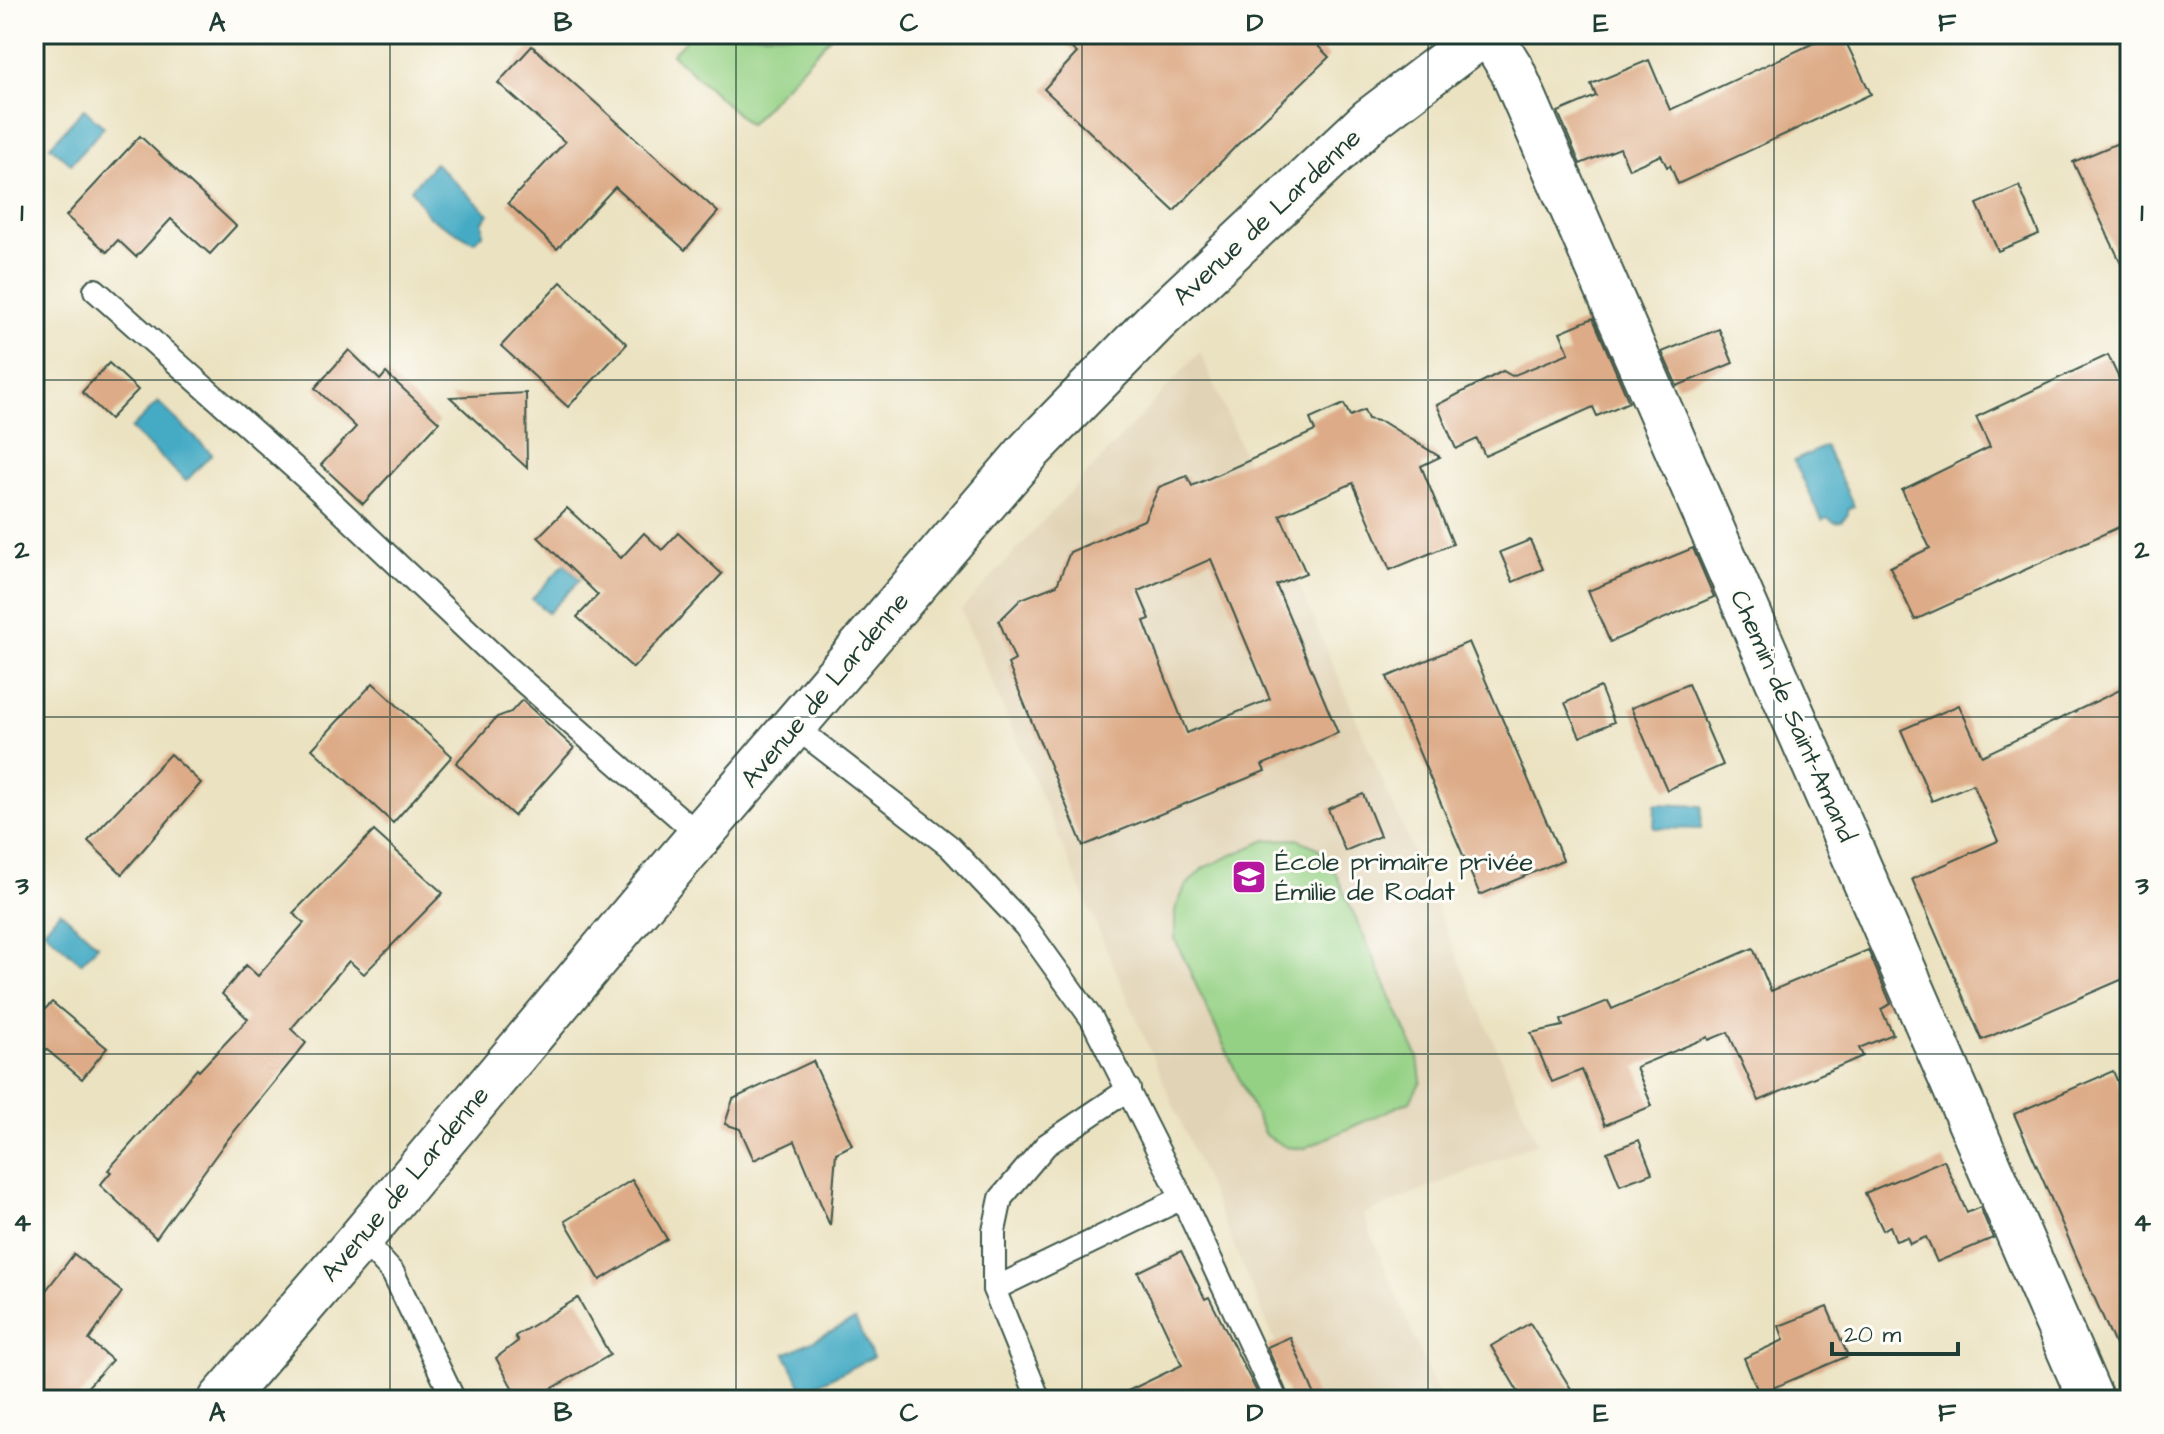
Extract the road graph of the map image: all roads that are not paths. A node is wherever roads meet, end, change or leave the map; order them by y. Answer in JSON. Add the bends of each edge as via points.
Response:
{"nodes":[{"id":1,"x":1483,"y":34,"type":"edge"},
{"id":2,"x":1490,"y":34,"type":"edge"},
{"id":3,"x":95,"y":290,"type":"dead end"},
{"id":4,"x":794,"y":726,"type":"junction"},
{"id":5,"x":700,"y":836,"type":"junction"},
{"id":6,"x":1129,"y":1089,"type":"junction"},
{"id":7,"x":1182,"y":1198,"type":"junction"},
{"id":8,"x":361,"y":1238,"type":"junction"},
{"id":9,"x":994,"y":1289,"type":"junction"},
{"id":10,"x":221,"y":1400,"type":"edge"},
{"id":11,"x":454,"y":1400,"type":"edge"},
{"id":12,"x":1039,"y":1400,"type":"edge"},
{"id":13,"x":1276,"y":1400,"type":"edge"},
{"id":14,"x":2091,"y":1400,"type":"edge"}],
"edges":[{"from":1,"to":4,"type":"main road","name":"Avenue de Lardenne","via":[[1370,120],[1156,321],[1029,451]]},
{"from":2,"to":14,"type":"main road","name":"Chemin de Saint-Amand","via":[[1512,70]]},
{"from":3,"to":5,"type":"lane","via":[[501,662]]},
{"from":4,"to":5,"type":"main road","name":"Avenue de Lardenne"},
{"from":4,"to":6,"type":"lane","via":[[949,846],[1025,926],[1092,1019]]},
{"from":5,"to":8,"type":"main road","name":"Avenue de Lardenne"},
{"from":6,"to":7,"type":"lane"},
{"from":6,"to":9,"type":"lane","via":[[1046,1145],[1001,1198],[994,1231]]},
{"from":7,"to":9,"type":"lane"},
{"from":7,"to":13,"type":"lane"},
{"from":8,"to":10,"type":"main road","name":"Avenue de Lardenne"},
{"from":8,"to":11,"type":"lane","via":[[393,1273]]},
{"from":9,"to":12,"type":"lane"}]}
